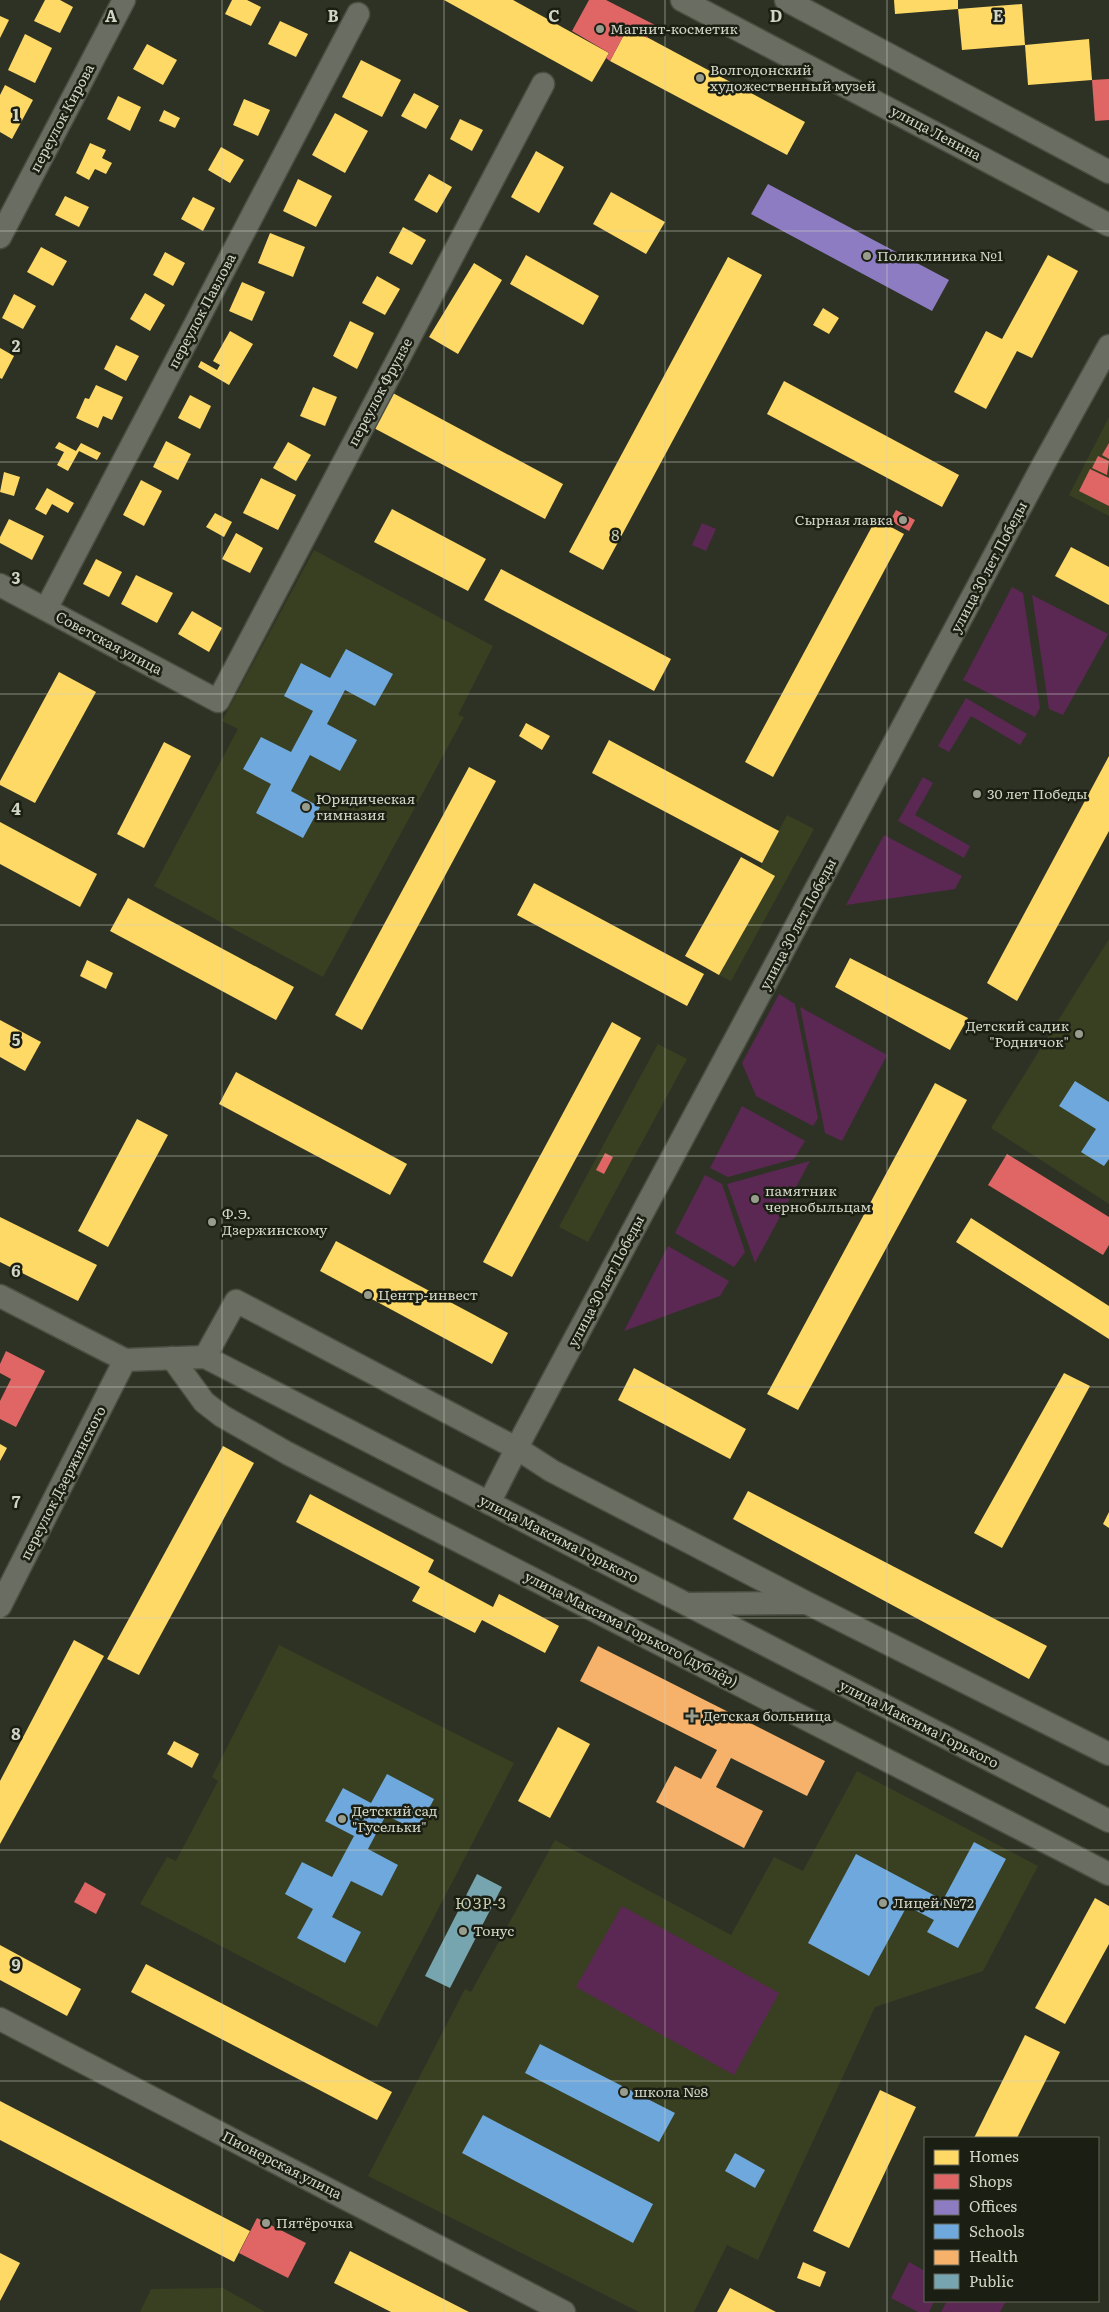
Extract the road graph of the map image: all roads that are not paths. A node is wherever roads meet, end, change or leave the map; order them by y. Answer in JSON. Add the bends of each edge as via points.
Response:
{"nodes":[{"id":1,"x":124,"y":0,"type":"edge"},
{"id":2,"x":682,"y":0,"type":"edge"},
{"id":3,"x":786,"y":0,"type":"edge"},
{"id":4,"x":358,"y":13,"type":"dead end"},
{"id":5,"x":543,"y":84,"type":"dead end"},
{"id":6,"x":1109,"y":172,"type":"edge"},
{"id":7,"x":1109,"y":224,"type":"edge"},
{"id":8,"x":0,"y":237,"type":"edge"},
{"id":9,"x":1109,"y":346,"type":"edge"},
{"id":10,"x":0,"y":585,"type":"edge"},
{"id":11,"x":46,"y":609,"type":"junction"},
{"id":12,"x":218,"y":701,"type":"joint"},
{"id":13,"x":0,"y":1296,"type":"edge"},
{"id":14,"x":205,"y":1357,"type":"junction"},
{"id":15,"x":172,"y":1358,"type":"junction"},
{"id":16,"x":126,"y":1360,"type":"junction"},
{"id":17,"x":518,"y":1449,"type":"junction"},
{"id":18,"x":489,"y":1504,"type":"junction"},
{"id":19,"x":807,"y":1603,"type":"junction"},
{"id":20,"x":684,"y":1604,"type":"junction"},
{"id":21,"x":0,"y":1606,"type":"edge"},
{"id":22,"x":1109,"y":1754,"type":"edge"},
{"id":23,"x":1109,"y":1821,"type":"edge"},
{"id":24,"x":1109,"y":1874,"type":"edge"},
{"id":25,"x":0,"y":2019,"type":"edge"},
{"id":26,"x":564,"y":2312,"type":"edge"}],
"edges":[{"from":1,"to":8,"type":"street","name":"переулок Кирова"},
{"from":2,"to":7,"type":"street","name":"улица Ленина"},
{"from":3,"to":6,"type":"street"},
{"from":4,"to":11,"type":"street","name":"переулок Павлова"},
{"from":5,"to":12,"type":"street","name":"переулок Фрунзе"},
{"from":9,"to":17,"type":"street","name":"улица 30 лет Победы"},
{"from":10,"to":11,"type":"street","name":"Советская улица"},
{"from":11,"to":12,"type":"street","name":"Советская улица"},
{"from":13,"to":16,"type":"street","name":"улица Максима Горького"},
{"from":14,"to":15,"type":"street","name":"улица Максима Горького"},
{"from":14,"to":17,"type":"street","via":[[236,1301]]},
{"from":14,"to":18,"type":"street","name":"улица Максима Горького"},
{"from":15,"to":16,"type":"street","name":"улица Максима Горького"},
{"from":15,"to":24,"type":"street","name":"улица Максима Горького (дублёр)","via":[[204,1402],[222,1416],[287,1453]]},
{"from":16,"to":21,"type":"street","name":"переулок Дзержинского"},
{"from":17,"to":18,"type":"street","name":"улица 30 лет Победы"},
{"from":17,"to":19,"type":"street","via":[[552,1471]]},
{"from":18,"to":20,"type":"street","name":"улица Максима Горького"},
{"from":19,"to":20,"type":"street"},
{"from":19,"to":22,"type":"street"},
{"from":20,"to":23,"type":"street","name":"улица Максима Горького"},
{"from":25,"to":26,"type":"street","name":"Пионерская улица"}]}
